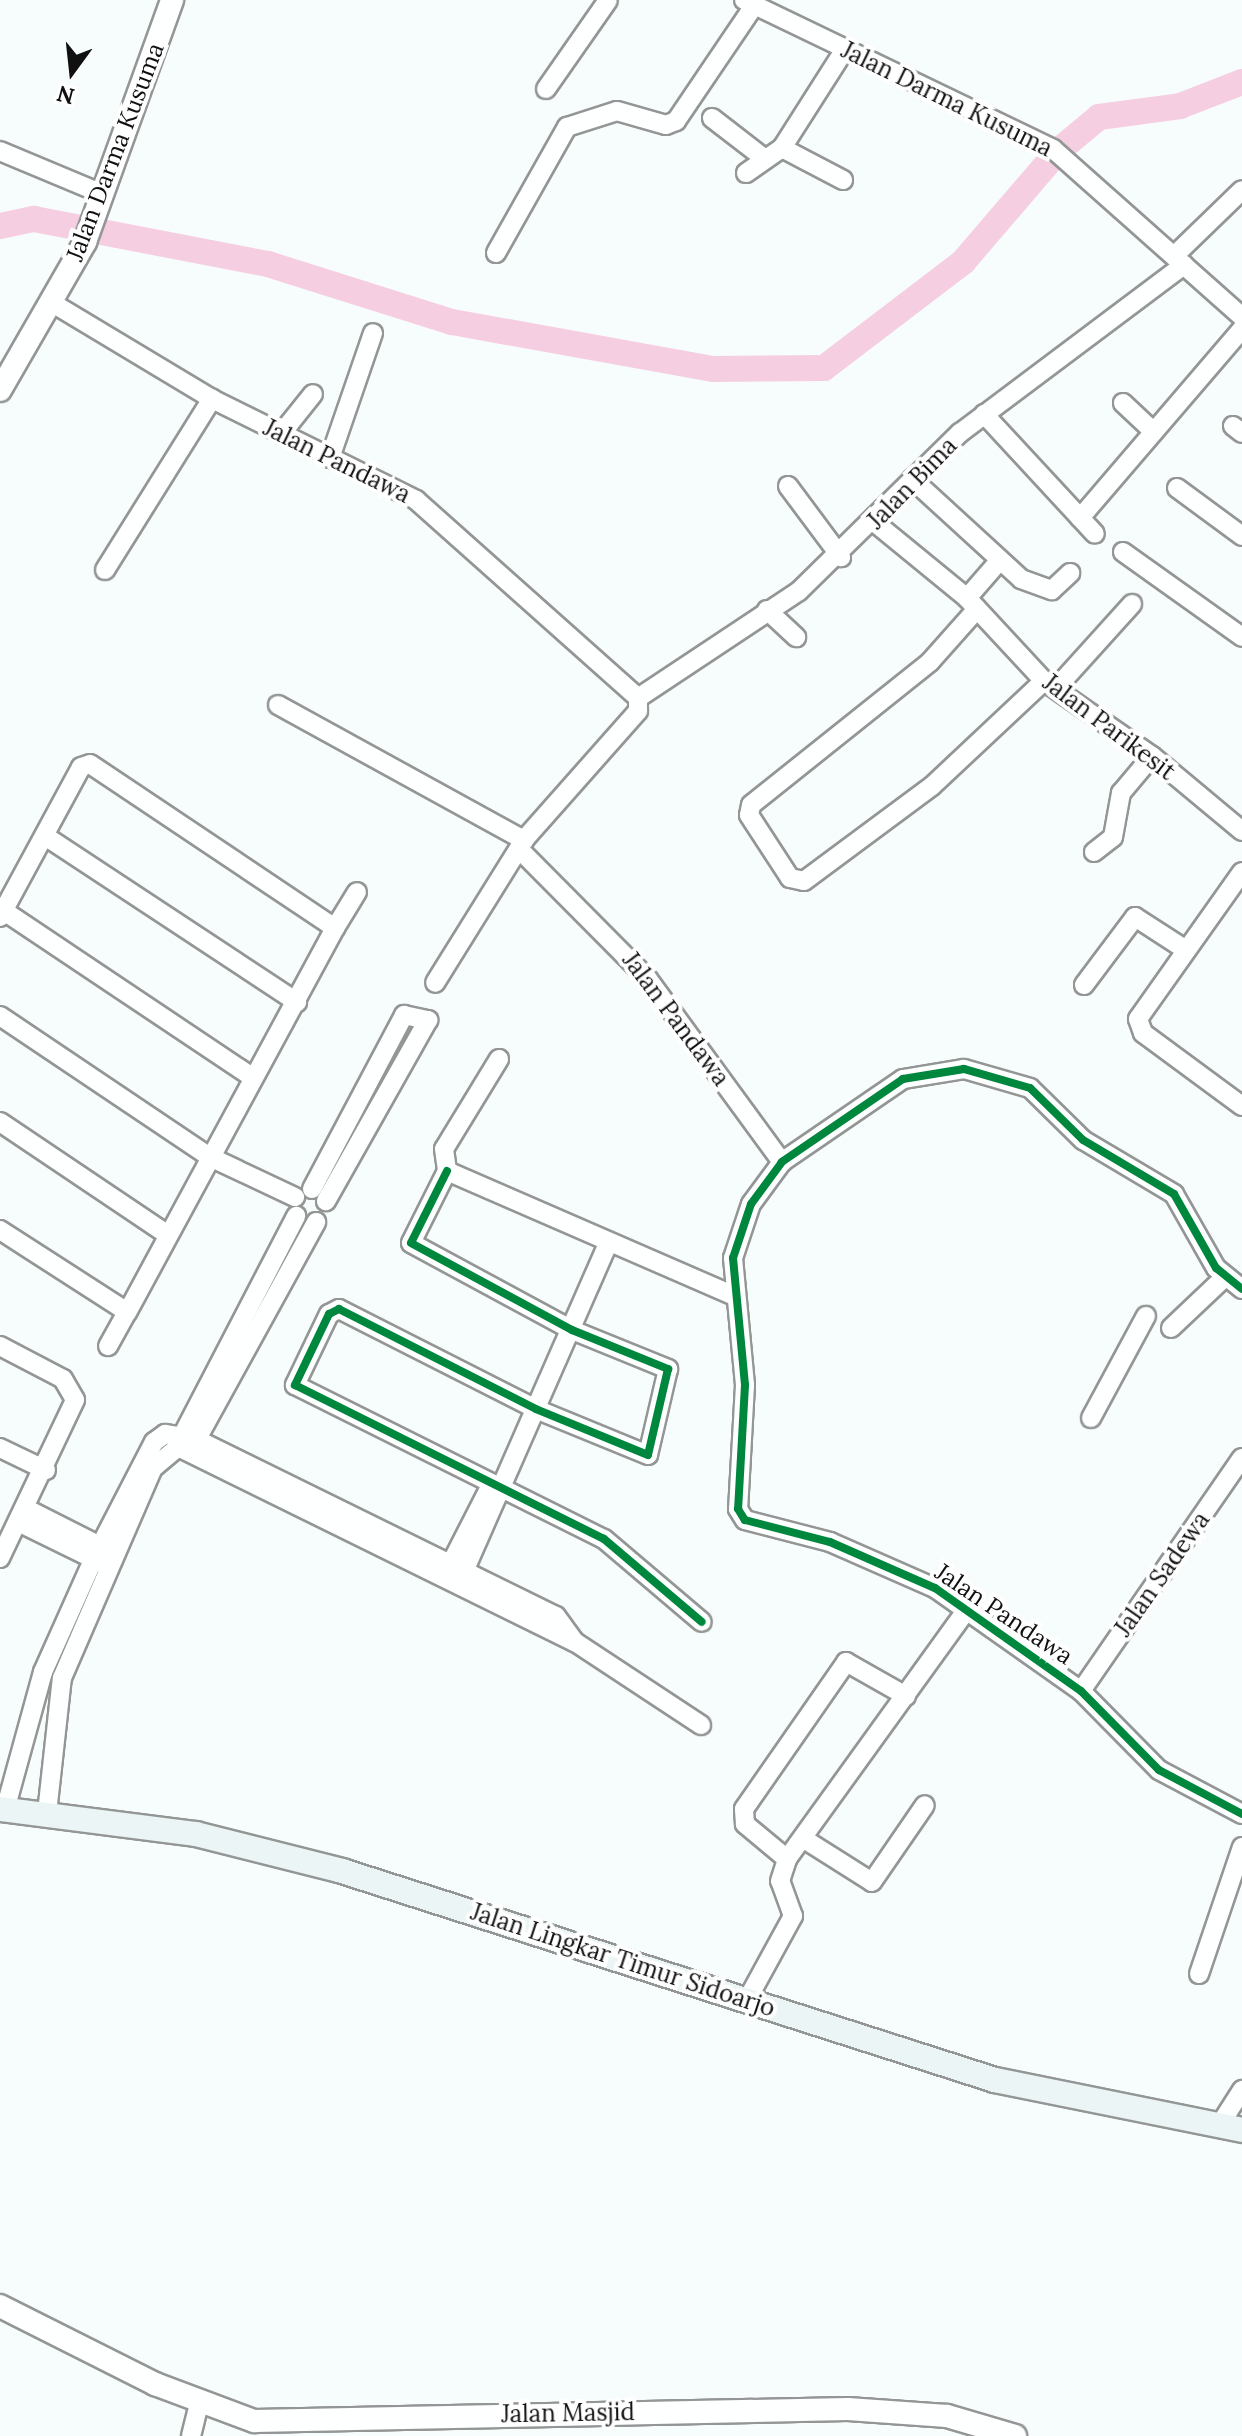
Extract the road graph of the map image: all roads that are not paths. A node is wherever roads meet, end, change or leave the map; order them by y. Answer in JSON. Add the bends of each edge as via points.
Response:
{"nodes":[{"id":1,"x":172,"y":0,"type":"edge"},
{"id":2,"x":608,"y":0,"type":"edge"},
{"id":3,"x":748,"y":2,"type":"edge"},
{"id":4,"x":845,"y":49,"type":"junction"},
{"id":5,"x":546,"y":89,"type":"dead end"},
{"id":6,"x":712,"y":118,"type":"dead end"},
{"id":7,"x":782,"y":148,"type":"junction"},
{"id":8,"x":0,"y":151,"type":"edge"},
{"id":9,"x":764,"y":158,"type":"junction"},
{"id":10,"x":746,"y":173,"type":"dead end"},
{"id":11,"x":843,"y":180,"type":"dead end"},
{"id":12,"x":1242,"y":190,"type":"edge"},
{"id":13,"x":103,"y":194,"type":"junction"},
{"id":14,"x":496,"y":253,"type":"dead end"},
{"id":15,"x":1180,"y":260,"type":"junction"},
{"id":16,"x":54,"y":304,"type":"junction"},
{"id":17,"x":1242,"y":317,"type":"edge"},
{"id":18,"x":1242,"y":329,"type":"edge"},
{"id":19,"x":373,"y":333,"type":"dead end"},
{"id":20,"x":0,"y":390,"type":"edge"},
{"id":21,"x":313,"y":394,"type":"dead end"},
{"id":22,"x":212,"y":399,"type":"junction"},
{"id":23,"x":1123,"y":403,"type":"dead end"},
{"id":24,"x":984,"y":414,"type":"junction"},
{"id":25,"x":1154,"y":432,"type":"junction"},
{"id":26,"x":281,"y":434,"type":"junction"},
{"id":27,"x":330,"y":458,"type":"junction"},
{"id":28,"x":912,"y":479,"type":"junction"},
{"id":29,"x":788,"y":486,"type":"dead end"},
{"id":30,"x":1177,"y":488,"type":"dead end"},
{"id":31,"x":1080,"y":518,"type":"junction"},
{"id":32,"x":873,"y":521,"type":"junction"},
{"id":33,"x":1095,"y":534,"type":"dead end"},
{"id":34,"x":1242,"y":536,"type":"edge"},
{"id":35,"x":1123,"y":552,"type":"dead end"},
{"id":36,"x":841,"y":557,"type":"junction"},
{"id":37,"x":1000,"y":560,"type":"junction"},
{"id":38,"x":105,"y":570,"type":"dead end"},
{"id":39,"x":1070,"y":573,"type":"dead end"},
{"id":40,"x":972,"y":603,"type":"junction"},
{"id":41,"x":1132,"y":604,"type":"dead end"},
{"id":42,"x":767,"y":610,"type":"junction"},
{"id":43,"x":1241,"y":636,"type":"edge"},
{"id":44,"x":796,"y":637,"type":"dead end"},
{"id":45,"x":1050,"y":684,"type":"junction"},
{"id":46,"x":638,"y":698,"type":"junction"},
{"id":47,"x":278,"y":705,"type":"dead end"},
{"id":48,"x":1152,"y":756,"type":"junction"},
{"id":49,"x":1242,"y":831,"type":"edge"},
{"id":50,"x":45,"y":836,"type":"junction"},
{"id":51,"x":522,"y":845,"type":"junction"},
{"id":52,"x":1094,"y":852,"type":"dead end"},
{"id":53,"x":1242,"y":872,"type":"edge"},
{"id":54,"x":357,"y":892,"type":"dead end"},
{"id":55,"x":2,"y":914,"type":"edge"},
{"id":56,"x":335,"y":928,"type":"junction"},
{"id":57,"x":1186,"y":950,"type":"junction"},
{"id":58,"x":435,"y":983,"type":"dead end"},
{"id":59,"x":1084,"y":985,"type":"dead end"},
{"id":60,"x":297,"y":1002,"type":"junction"},
{"id":61,"x":0,"y":1016,"type":"edge"},
{"id":62,"x":386,"y":1050,"type":"junction"},
{"id":63,"x":499,"y":1059,"type":"dead end"},
{"id":64,"x":409,"y":1062,"type":"junction"},
{"id":65,"x":252,"y":1077,"type":"junction"},
{"id":66,"x":1242,"y":1106,"type":"edge"},
{"id":67,"x":0,"y":1122,"type":"edge"},
{"id":68,"x":210,"y":1157,"type":"junction"},
{"id":69,"x":782,"y":1162,"type":"junction"},
{"id":70,"x":447,"y":1171,"type":"junction"},
{"id":71,"x":311,"y":1196,"type":"junction"},
{"id":72,"x":296,"y":1216,"type":"junction"},
{"id":73,"x":316,"y":1222,"type":"junction"},
{"id":74,"x":0,"y":1230,"type":"edge"},
{"id":75,"x":168,"y":1235,"type":"junction"},
{"id":76,"x":607,"y":1246,"type":"junction"},
{"id":77,"x":1225,"y":1277,"type":"junction"},
{"id":78,"x":1242,"y":1289,"type":"edge"},
{"id":79,"x":732,"y":1295,"type":"junction"},
{"id":80,"x":127,"y":1312,"type":"junction"},
{"id":81,"x":1146,"y":1316,"type":"dead end"},
{"id":82,"x":1171,"y":1328,"type":"dead end"},
{"id":83,"x":572,"y":1330,"type":"junction"},
{"id":84,"x":0,"y":1346,"type":"edge"},
{"id":85,"x":108,"y":1346,"type":"dead end"},
{"id":86,"x":536,"y":1409,"type":"junction"},
{"id":87,"x":1091,"y":1418,"type":"dead end"},
{"id":88,"x":186,"y":1442,"type":"junction"},
{"id":89,"x":0,"y":1448,"type":"edge"},
{"id":90,"x":1242,"y":1458,"type":"edge"},
{"id":91,"x":46,"y":1470,"type":"junction"},
{"id":92,"x":498,"y":1485,"type":"junction"},
{"id":93,"x":23,"y":1516,"type":"junction"},
{"id":94,"x":3,"y":1547,"type":"edge"},
{"id":95,"x":105,"y":1556,"type":"junction"},
{"id":96,"x":454,"y":1575,"type":"junction"},
{"id":97,"x":965,"y":1612,"type":"junction"},
{"id":98,"x":702,"y":1622,"type":"dead end"},
{"id":99,"x":43,"y":1672,"type":"junction"},
{"id":100,"x":62,"y":1678,"type":"junction"},
{"id":101,"x":1081,"y":1691,"type":"junction"},
{"id":102,"x":906,"y":1696,"type":"junction"},
{"id":103,"x":32,"y":1706,"type":"junction"},
{"id":104,"x":55,"y":1709,"type":"junction"},
{"id":105,"x":701,"y":1725,"type":"dead end"},
{"id":106,"x":22,"y":1737,"type":"junction"},
{"id":107,"x":53,"y":1742,"type":"junction"},
{"id":108,"x":925,"y":1805,"type":"dead end"},
{"id":109,"x":2,"y":1810,"type":"edge"},
{"id":110,"x":47,"y":1813,"type":"junction"},
{"id":111,"x":1242,"y":1814,"type":"edge"},
{"id":112,"x":804,"y":1839,"type":"junction"},
{"id":113,"x":1242,"y":1847,"type":"edge"},
{"id":114,"x":787,"y":1859,"type":"junction"},
{"id":115,"x":1199,"y":1974,"type":"dead end"},
{"id":116,"x":747,"y":2000,"type":"junction"},
{"id":117,"x":1242,"y":2090,"type":"edge"},
{"id":118,"x":1231,"y":2128,"type":"edge"},
{"id":119,"x":0,"y":2306,"type":"edge"},
{"id":120,"x":199,"y":2404,"type":"junction"},
{"id":121,"x":191,"y":2436,"type":"edge"},
{"id":122,"x":1015,"y":2436,"type":"edge"}],
"edges":[{"from":1,"to":13,"type":"street","name":"Jalan Darma Kusuma"},
{"from":2,"to":5,"type":"street"},
{"from":3,"to":4,"type":"street","name":"Jalan Darma Kusuma"},
{"from":3,"to":14,"type":"street","via":[[676,121],[666,125],[617,111],[567,127]]},
{"from":4,"to":7,"type":"street"},
{"from":4,"to":15,"type":"street","name":"Jalan Darma Kusuma","via":[[1060,154]]},
{"from":6,"to":9,"type":"street"},
{"from":7,"to":9,"type":"street"},
{"from":7,"to":11,"type":"street"},
{"from":8,"to":13,"type":"street"},
{"from":9,"to":10,"type":"street"},
{"from":12,"to":15,"type":"street","name":"Jalan Bima"},
{"from":13,"to":16,"type":"street","name":"Jalan Darma Kusuma"},
{"from":15,"to":17,"type":"street","name":"Jalan Darma Kusuma"},
{"from":15,"to":24,"type":"street","name":"Jalan Bima"},
{"from":16,"to":20,"type":"street","name":"Jalan Darma Kusuma"},
{"from":16,"to":22,"type":"street","name":"Jalan Pandawa"},
{"from":18,"to":25,"type":"street"},
{"from":19,"to":27,"type":"street"},
{"from":21,"to":26,"type":"street"},
{"from":22,"to":26,"type":"street","name":"Jalan Pandawa"},
{"from":22,"to":38,"type":"street"},
{"from":23,"to":25,"type":"street"},
{"from":24,"to":28,"type":"street","name":"Jalan Bima"},
{"from":24,"to":31,"type":"street"},
{"from":25,"to":31,"type":"street"},
{"from":26,"to":27,"type":"street","name":"Jalan Pandawa"},
{"from":27,"to":46,"type":"street","name":"Jalan Pandawa","via":[[436,515]]},
{"from":28,"to":32,"type":"street","name":"Jalan Bima"},
{"from":28,"to":37,"type":"street"},
{"from":29,"to":36,"type":"street"},
{"from":30,"to":34,"type":"street"},
{"from":31,"to":33,"type":"street"},
{"from":32,"to":36,"type":"street","name":"Jalan Bima"},
{"from":32,"to":40,"type":"street","name":"Jalan Parikesit"},
{"from":35,"to":43,"type":"street"},
{"from":36,"to":42,"type":"street","name":"Jalan Bima"},
{"from":37,"to":39,"type":"street","via":[[1047,589]]},
{"from":37,"to":40,"type":"street"},
{"from":40,"to":45,"type":"street","name":"Jalan Parikesit"},
{"from":40,"to":45,"type":"street","via":[[930,662],[751,805],[749,815],[790,878],[804,881],[932,786]]},
{"from":41,"to":45,"type":"street"},
{"from":42,"to":44,"type":"street"},
{"from":42,"to":46,"type":"street","name":"Jalan Bima"},
{"from":45,"to":48,"type":"street","name":"Jalan Parikesit"},
{"from":46,"to":51,"type":"street","via":[[638,711]]},
{"from":47,"to":51,"type":"street","name":"Jalan Pandawa"},
{"from":48,"to":49,"type":"street","name":"Jalan Parikesit"},
{"from":48,"to":52,"type":"street","via":[[1121,793],[1113,837]]},
{"from":50,"to":55,"type":"street"},
{"from":50,"to":56,"type":"street","via":[[81,767],[93,765]]},
{"from":50,"to":60,"type":"street"},
{"from":51,"to":58,"type":"street"},
{"from":51,"to":69,"type":"street","name":"Jalan Pandawa","via":[[648,979]]},
{"from":53,"to":57,"type":"street"},
{"from":54,"to":56,"type":"street"},
{"from":55,"to":65,"type":"street"},
{"from":56,"to":60,"type":"street"},
{"from":57,"to":59,"type":"street","via":[[1135,917]]},
{"from":57,"to":66,"type":"street","via":[[1138,1025]]},
{"from":60,"to":65,"type":"street"},
{"from":61,"to":68,"type":"street"},
{"from":62,"to":64,"type":"street"},
{"from":62,"to":64,"type":"street","via":[[404,1015],[425,1018],[430,1027]]},
{"from":62,"to":71,"type":"street"},
{"from":63,"to":70,"type":"street","via":[[444,1149]]},
{"from":64,"to":71,"type":"street"},
{"from":65,"to":68,"type":"street"},
{"from":67,"to":75,"type":"street"},
{"from":68,"to":71,"type":"street"},
{"from":68,"to":75,"type":"street"},
{"from":69,"to":77,"type":"street","via":[[918,1072],[994,1072],[1030,1088],[1083,1140],[1174,1194]]},
{"from":69,"to":79,"type":"street","name":"Jalan Pandawa","via":[[744,1220]]},
{"from":70,"to":76,"type":"street"},
{"from":70,"to":83,"type":"street","via":[[411,1243]]},
{"from":71,"to":72,"type":"street"},
{"from":71,"to":73,"type":"street"},
{"from":72,"to":73,"type":"street"},
{"from":72,"to":88,"type":"street"},
{"from":73,"to":88,"type":"street"},
{"from":74,"to":80,"type":"street"},
{"from":75,"to":80,"type":"street"},
{"from":76,"to":79,"type":"street"},
{"from":76,"to":83,"type":"street"},
{"from":77,"to":78,"type":"street"},
{"from":77,"to":82,"type":"street"},
{"from":79,"to":97,"type":"street","name":"Jalan Pandawa","via":[[745,1385],[741,1515],[878,1561]]},
{"from":80,"to":85,"type":"street"},
{"from":81,"to":87,"type":"street"},
{"from":83,"to":86,"type":"street"},
{"from":83,"to":86,"type":"street","via":[[670,1371],[650,1453],[635,1455]]},
{"from":84,"to":91,"type":"street","via":[[74,1390]]},
{"from":86,"to":92,"type":"street"},
{"from":86,"to":92,"type":"street","via":[[339,1309],[329,1314],[298,1389]]},
{"from":88,"to":95,"type":"street","via":[[154,1442]]},
{"from":88,"to":96,"type":"street"},
{"from":89,"to":91,"type":"street"},
{"from":90,"to":101,"type":"street","name":"Jalan Sadewa"},
{"from":91,"to":93,"type":"street"},
{"from":92,"to":96,"type":"street"},
{"from":92,"to":98,"type":"street","via":[[615,1546],[672,1603]]},
{"from":93,"to":94,"type":"street"},
{"from":93,"to":95,"type":"street"},
{"from":95,"to":99,"type":"street"},
{"from":95,"to":100,"type":"street"},
{"from":96,"to":105,"type":"street","via":[[563,1620],[575,1642]]},
{"from":97,"to":101,"type":"street","name":"Jalan Pandawa"},
{"from":97,"to":102,"type":"street"},
{"from":99,"to":100,"type":"street"},
{"from":99,"to":103,"type":"street"},
{"from":100,"to":104,"type":"street"},
{"from":101,"to":111,"type":"street","name":"Jalan Pandawa","via":[[1159,1770]]},
{"from":102,"to":112,"type":"street"},
{"from":102,"to":114,"type":"street","via":[[846,1662],[744,1809],[745,1824]]},
{"from":103,"to":104,"type":"street"},
{"from":103,"to":106,"type":"street"},
{"from":104,"to":107,"type":"street"},
{"from":106,"to":107,"type":"street"},
{"from":106,"to":109,"type":"street"},
{"from":107,"to":110,"type":"street"},
{"from":108,"to":112,"type":"street","via":[[872,1882]]},
{"from":109,"to":110,"type":"main road","name":"Jalan Lingkar Timur Sidoarjo"},
{"from":110,"to":116,"type":"main road","name":"Jalan Lingkar Timur Sidoarjo","via":[[196,1834],[342,1871]]},
{"from":112,"to":114,"type":"street"},
{"from":113,"to":115,"type":"street"},
{"from":114,"to":116,"type":"street","via":[[780,1881],[793,1916]]},
{"from":116,"to":118,"type":"main road","name":"Jalan Lingkar Timur Sidoarjo","via":[[995,2080]]},
{"from":117,"to":118,"type":"street"},
{"from":119,"to":120,"type":"street","name":"Jalan Masjid"},
{"from":120,"to":121,"type":"street"},
{"from":120,"to":122,"type":"street","name":"Jalan Masjid","via":[[269,2421],[879,2410],[947,2416]]}]}
